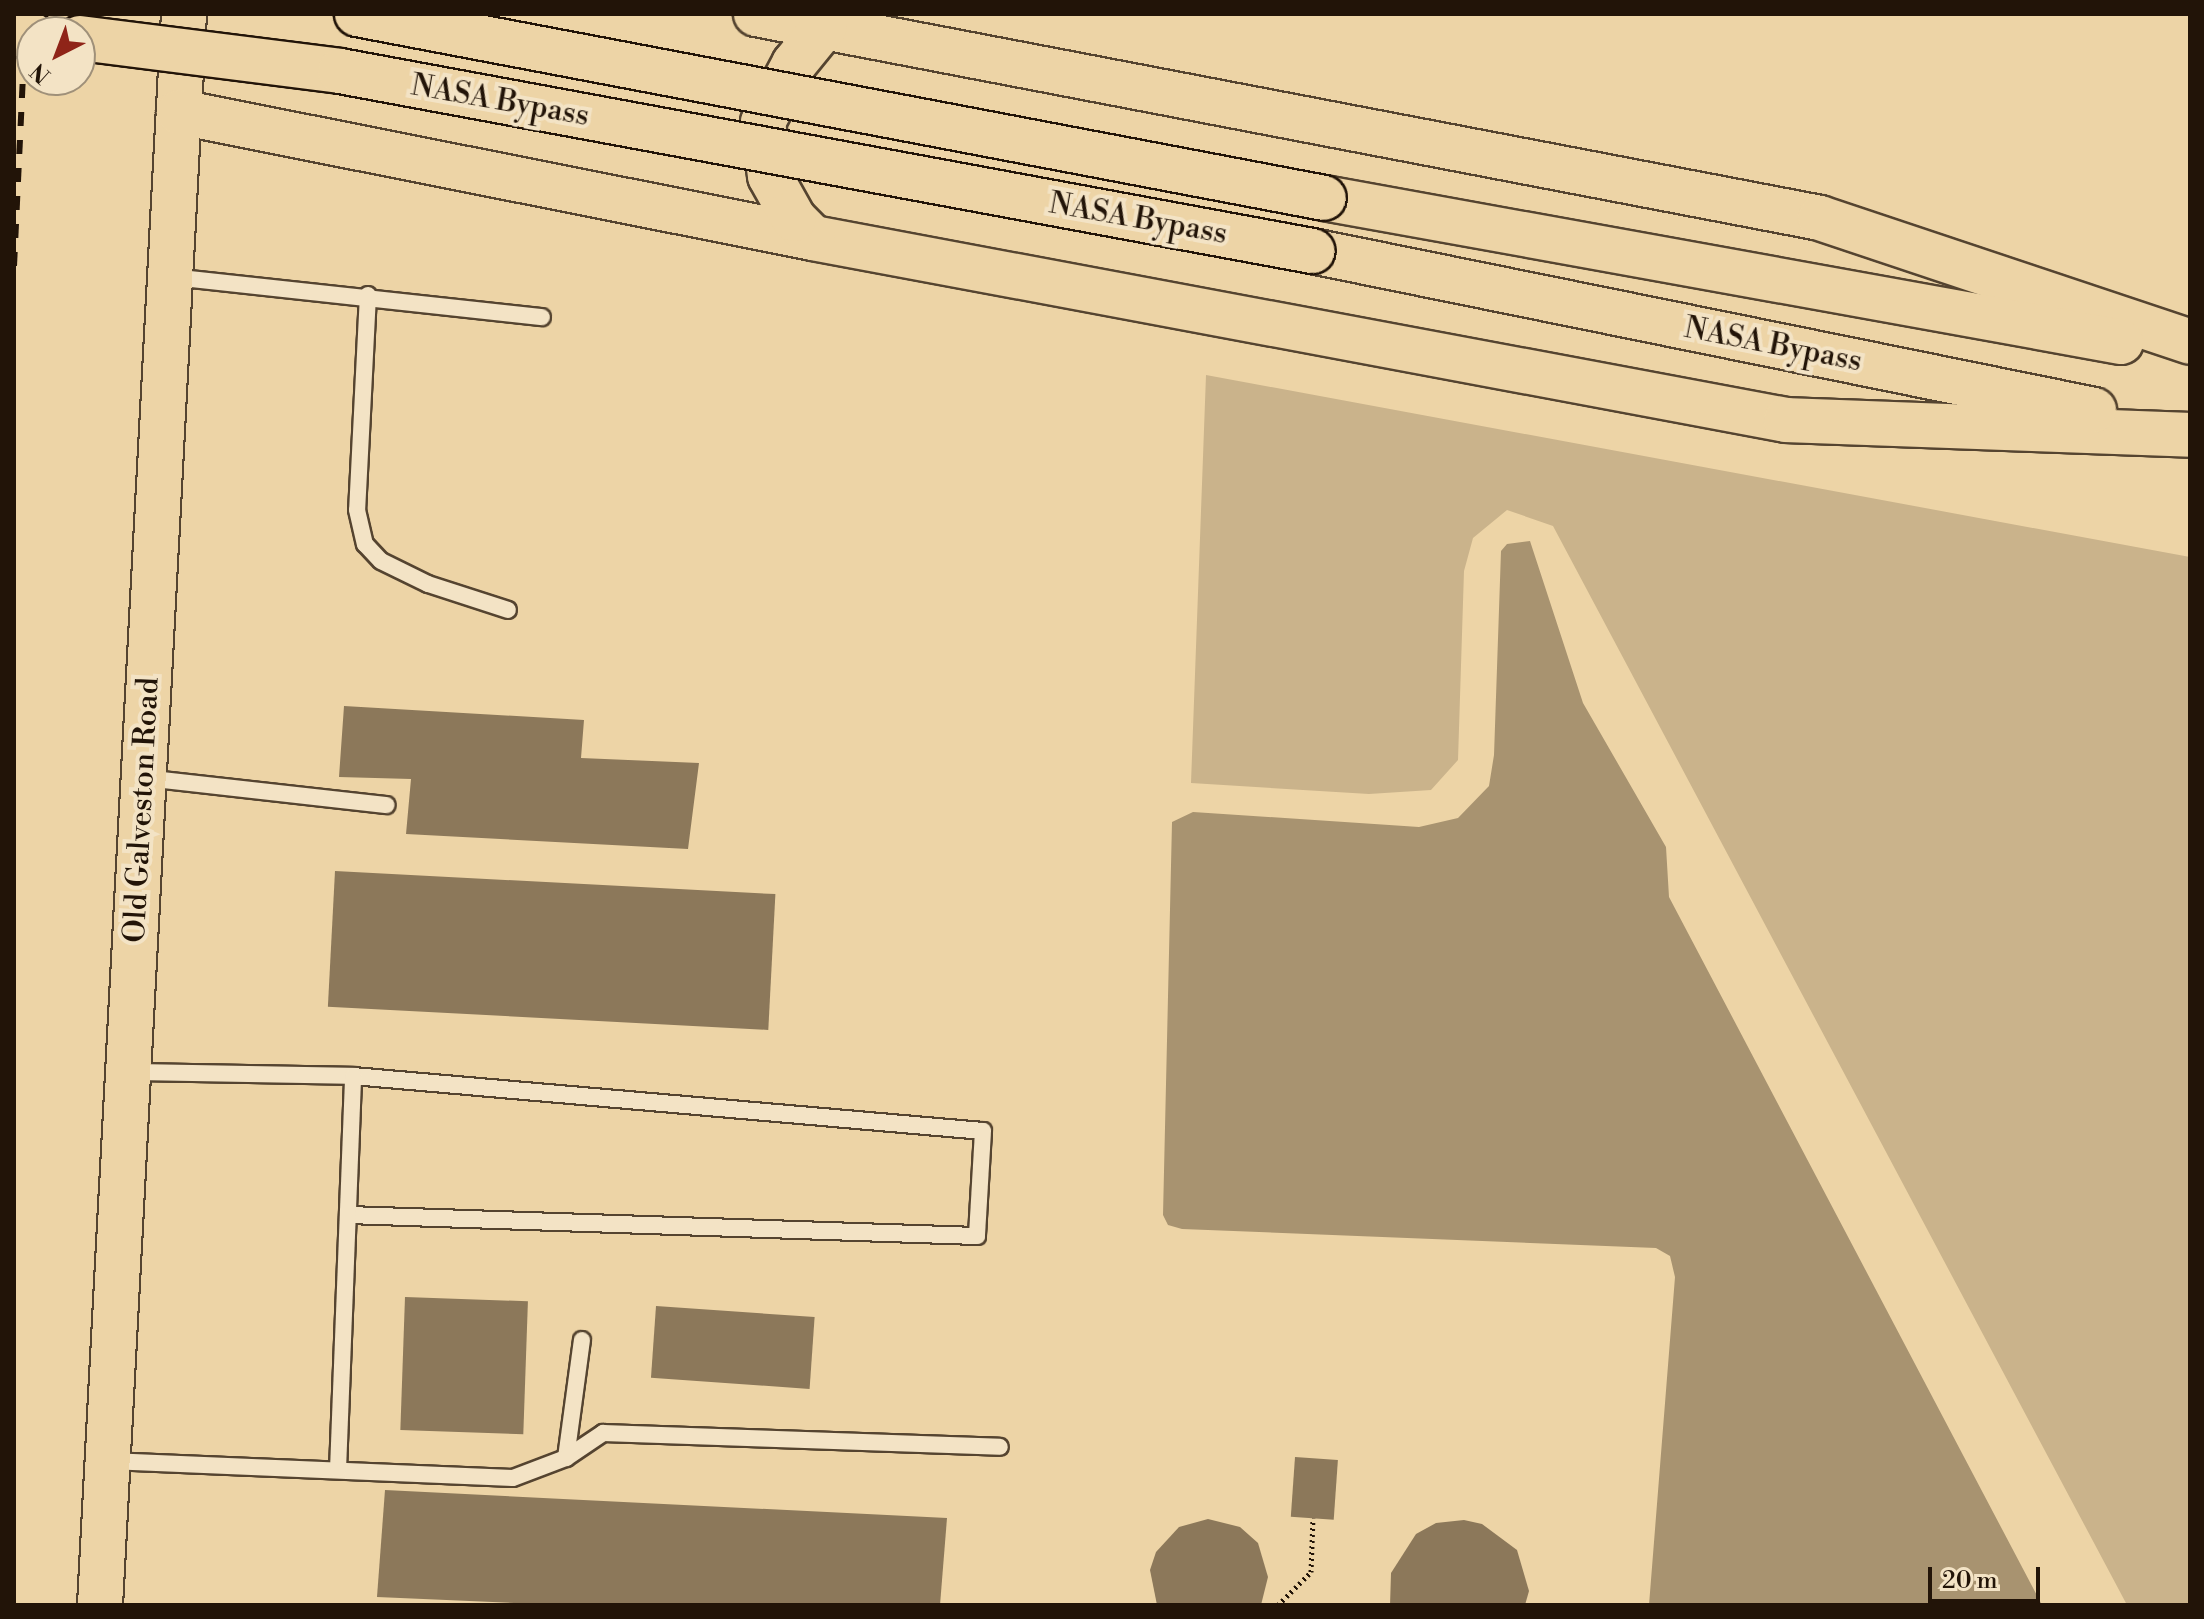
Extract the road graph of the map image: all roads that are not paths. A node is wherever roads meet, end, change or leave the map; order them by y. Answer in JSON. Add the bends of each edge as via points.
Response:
{"nodes":[{"id":1,"x":184,"y":14,"type":"edge"},
{"id":2,"x":357,"y":14,"type":"edge"},
{"id":3,"x":756,"y":14,"type":"edge"},
{"id":4,"x":825,"y":26,"type":"junction"},
{"id":5,"x":96,"y":40,"type":"edge"},
{"id":6,"x":179,"y":112,"type":"junction"},
{"id":7,"x":813,"y":238,"type":"junction"},
{"id":8,"x":170,"y":277,"type":"junction"},
{"id":9,"x":368,"y":295,"type":"junction"},
{"id":10,"x":542,"y":317,"type":"dead end"},
{"id":11,"x":2190,"y":342,"type":"edge"},
{"id":12,"x":2190,"y":355,"type":"edge"},
{"id":13,"x":2190,"y":432,"type":"edge"},
{"id":14,"x":508,"y":610,"type":"dead end"},
{"id":15,"x":144,"y":777,"type":"junction"},
{"id":16,"x":386,"y":805,"type":"dead end"},
{"id":17,"x":129,"y":1072,"type":"junction"},
{"id":18,"x":353,"y":1076,"type":"junction"},
{"id":19,"x":348,"y":1215,"type":"junction"},
{"id":20,"x":582,"y":1340,"type":"dead end"},
{"id":21,"x":1000,"y":1447,"type":"dead end"},
{"id":22,"x":566,"y":1458,"type":"junction"},
{"id":23,"x":108,"y":1460,"type":"junction"},
{"id":24,"x":338,"y":1470,"type":"junction"},
{"id":25,"x":100,"y":1605,"type":"edge"}],
"edges":[{"from":1,"to":6,"type":"main road","name":"Old Galveston Road"},
{"from":2,"to":12,"type":"main road","name":"NASA Bypass","bridge":true,"via":[[1324,198]]},
{"from":3,"to":4,"type":"main road"},
{"from":4,"to":7,"type":"main road","via":[[794,64],[763,122],[770,176],[794,219]]},
{"from":4,"to":11,"type":"main road","via":[[1820,218]]},
{"from":5,"to":13,"type":"main road","name":"NASA Bypass","bridge":true,"via":[[340,71],[1312,251]]},
{"from":6,"to":7,"type":"main road"},
{"from":6,"to":8,"type":"main road","name":"Old Galveston Road"},
{"from":7,"to":13,"type":"main road","via":[[1786,420]]},
{"from":8,"to":9,"type":"lane"},
{"from":8,"to":15,"type":"main road","name":"Old Galveston Road"},
{"from":9,"to":10,"type":"lane"},
{"from":9,"to":14,"type":"lane","via":[[357,510],[365,544],[381,561],[428,584]]},
{"from":15,"to":16,"type":"lane"},
{"from":15,"to":17,"type":"main road","name":"Old Galveston Road"},
{"from":17,"to":18,"type":"lane"},
{"from":17,"to":23,"type":"main road","name":"Old Galveston Road"},
{"from":18,"to":19,"type":"lane"},
{"from":18,"to":19,"type":"lane","via":[[983,1131],[977,1236]]},
{"from":19,"to":24,"type":"lane"},
{"from":20,"to":22,"type":"lane"},
{"from":21,"to":22,"type":"lane","via":[[603,1433]]},
{"from":22,"to":24,"type":"lane","via":[[513,1478]]},
{"from":23,"to":24,"type":"lane"},
{"from":23,"to":25,"type":"main road","name":"Old Galveston Road"}]}
